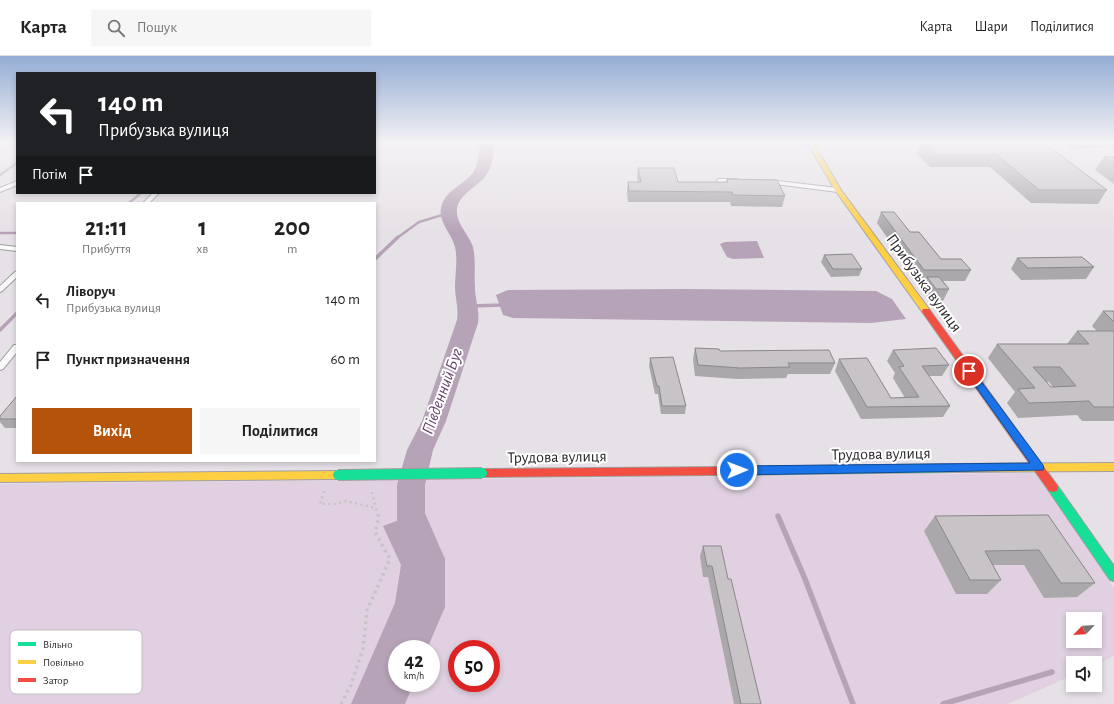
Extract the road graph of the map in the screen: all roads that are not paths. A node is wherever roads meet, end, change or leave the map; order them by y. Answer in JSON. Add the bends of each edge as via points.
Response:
{"nodes":[{"id":1,"x":828,"y":172,"type":"edge"},
{"id":2,"x":719,"y":181,"type":"edge"},
{"id":3,"x":746,"y":181,"type":"edge"},
{"id":4,"x":760,"y":181,"type":"edge"},
{"id":5,"x":16,"y":183,"type":"edge"},
{"id":6,"x":0,"y":190,"type":"edge"},
{"id":7,"x":838,"y":190,"type":"junction"},
{"id":8,"x":155,"y":194,"type":"edge"},
{"id":9,"x":147,"y":202,"type":"edge"},
{"id":10,"x":0,"y":247,"type":"edge"},
{"id":11,"x":16,"y":249,"type":"edge"},
{"id":12,"x":16,"y":274,"type":"edge"},
{"id":13,"x":0,"y":290,"type":"edge"},
{"id":14,"x":16,"y":348,"type":"edge"},
{"id":15,"x":0,"y":367,"type":"edge"},
{"id":16,"x":1114,"y":467,"type":"edge"},
{"id":17,"x":1039,"y":468,"type":"junction"},
{"id":18,"x":0,"y":478,"type":"edge"},
{"id":19,"x":1114,"y":576,"type":"edge"}],
"edges":[{"from":1,"to":7,"type":"main road","name":"Прибузька вулиця"},
{"from":2,"to":3,"type":"lane"},
{"from":4,"to":7,"type":"lane"},
{"from":5,"to":6,"type":"lane"},
{"from":7,"to":17,"type":"main road","name":"Прибузька вулиця"},
{"from":8,"to":9,"type":"lane"},
{"from":10,"to":11,"type":"lane"},
{"from":12,"to":13,"type":"lane"},
{"from":14,"to":15,"type":"lane"},
{"from":16,"to":17,"type":"main road","name":"Трудова вулиця"},
{"from":17,"to":18,"type":"main road","name":"Трудова вулиця","bridge":true},
{"from":17,"to":19,"type":"main road","name":"Прибузька вулиця"}]}
